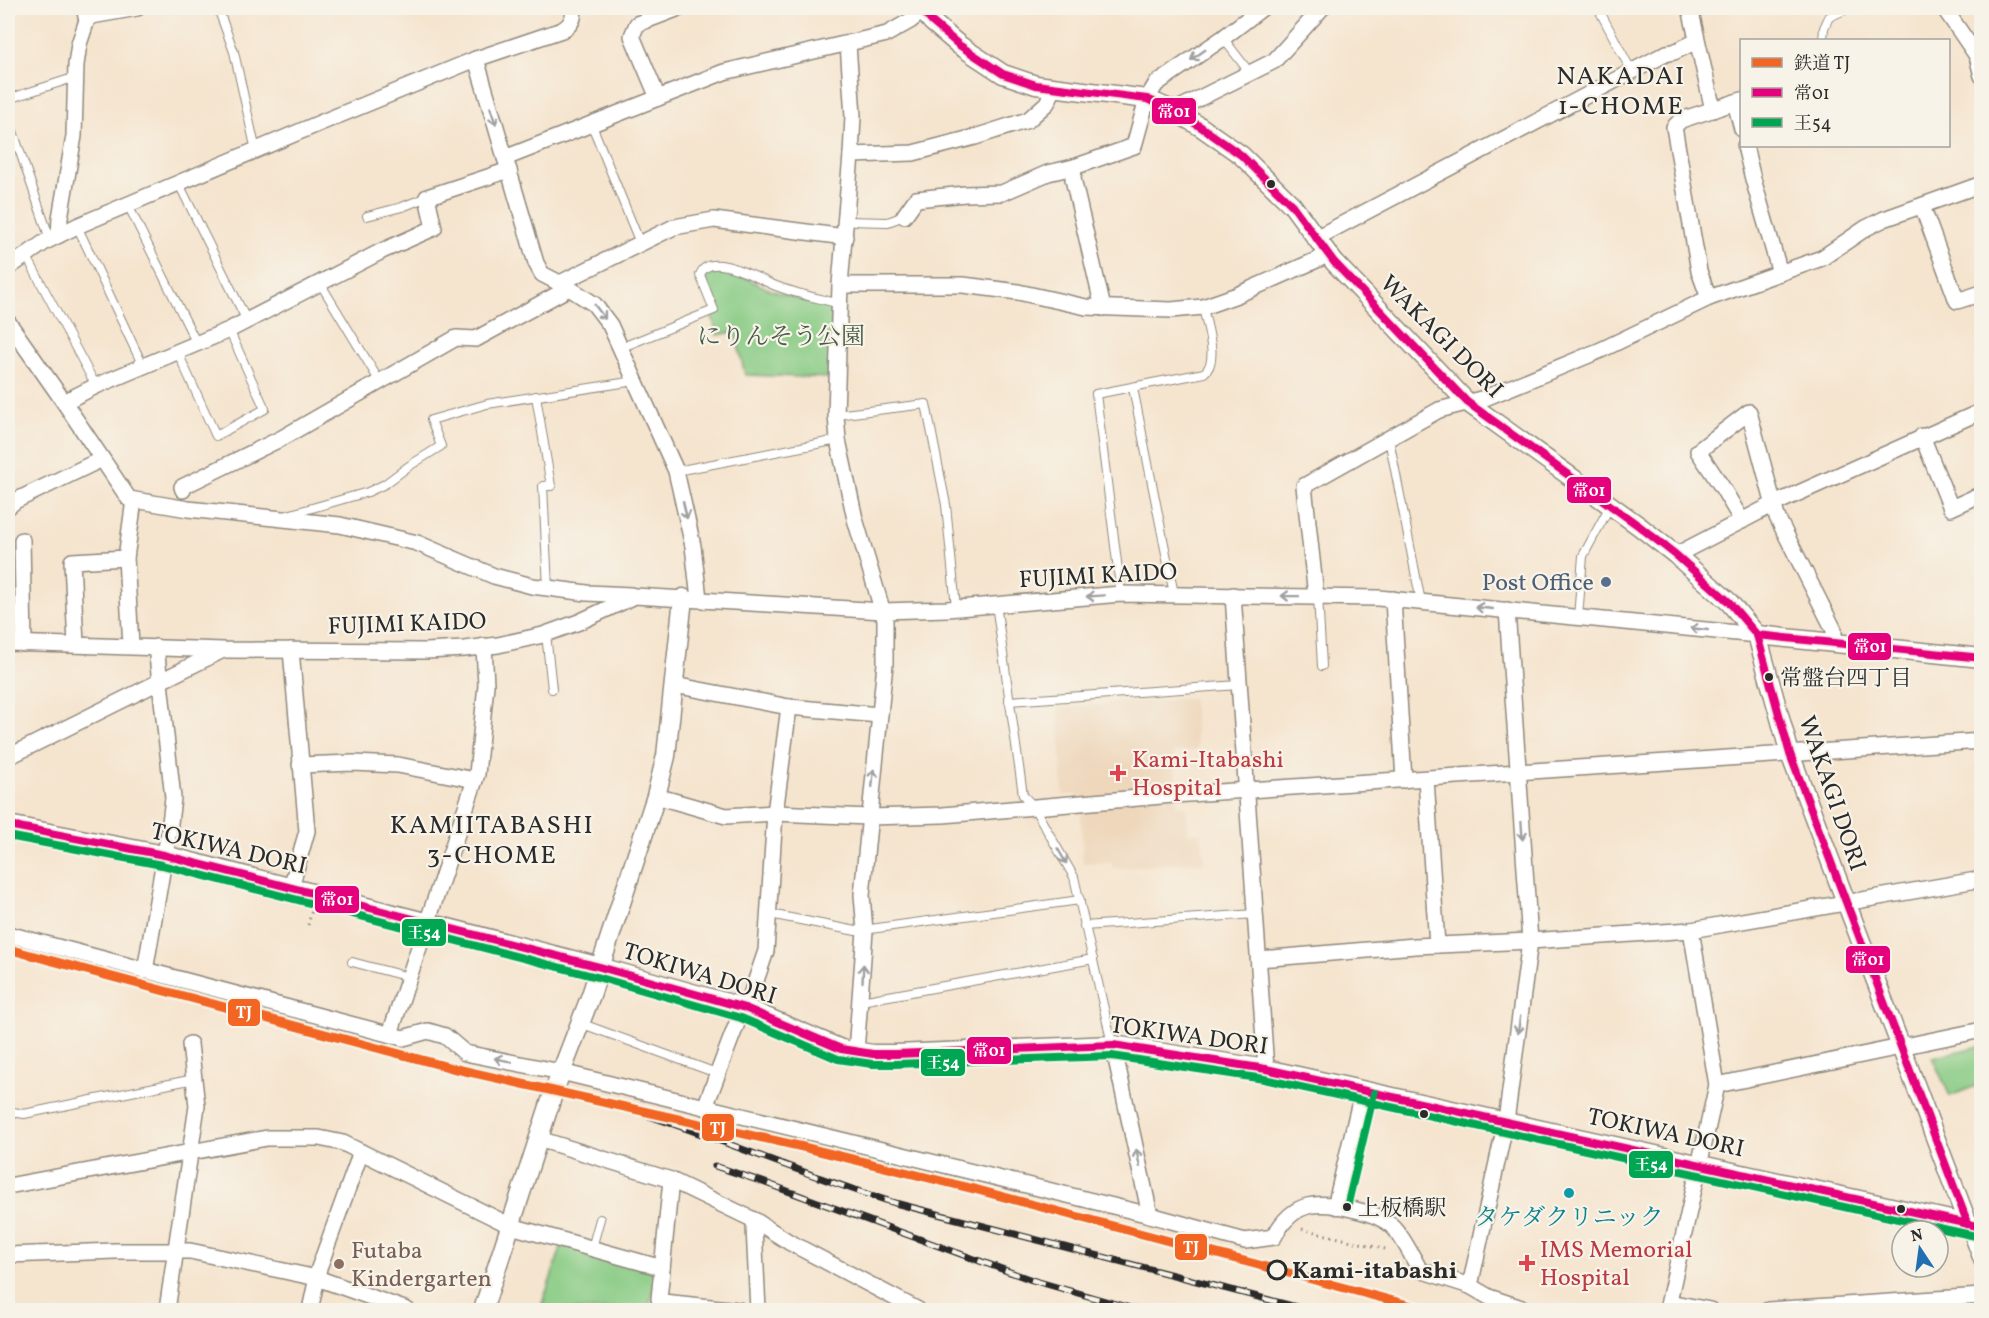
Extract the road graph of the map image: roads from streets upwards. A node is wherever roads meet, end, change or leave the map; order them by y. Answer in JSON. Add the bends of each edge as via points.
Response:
{"nodes":[{"id":1,"x":137,"y":8,"type":"edge"},
{"id":2,"x":573,"y":8,"type":"edge"},
{"id":3,"x":679,"y":8,"type":"edge"},
{"id":4,"x":1262,"y":8,"type":"edge"},
{"id":5,"x":1322,"y":8,"type":"edge"},
{"id":6,"x":1690,"y":8,"type":"edge"},
{"id":7,"x":1944,"y":8,"type":"edge"},
{"id":8,"x":921,"y":9,"type":"edge"},
{"id":9,"x":85,"y":12,"type":"edge"},
{"id":10,"x":1697,"y":41,"type":"junction"},
{"id":11,"x":849,"y":44,"type":"junction"},
{"id":12,"x":1979,"y":55,"type":"edge"},
{"id":13,"x":476,"y":59,"type":"junction"},
{"id":14,"x":1982,"y":76,"type":"edge"},
{"id":15,"x":1054,"y":88,"type":"junction"},
{"id":16,"x":658,"y":98,"type":"junction"},
{"id":17,"x":1147,"y":99,"type":"junction"},
{"id":18,"x":1738,"y":101,"type":"edge"},
{"id":19,"x":1713,"y":110,"type":"junction"},
{"id":20,"x":1174,"y":111,"type":"junction"},
{"id":21,"x":1745,"y":147,"type":"edge"},
{"id":22,"x":851,"y":155,"type":"junction"},
{"id":23,"x":507,"y":164,"type":"junction"},
{"id":24,"x":1074,"y":168,"type":"junction"},
{"id":25,"x":1982,"y":184,"type":"edge"},
{"id":26,"x":1922,"y":206,"type":"junction"},
{"id":27,"x":904,"y":216,"type":"road end"},
{"id":28,"x":55,"y":237,"type":"junction"},
{"id":29,"x":845,"y":237,"type":"junction"},
{"id":30,"x":1316,"y":238,"type":"junction"},
{"id":31,"x":1328,"y":255,"type":"junction"},
{"id":32,"x":8,"y":268,"type":"edge"},
{"id":33,"x":1780,"y":273,"type":"junction"},
{"id":34,"x":840,"y":285,"type":"junction"},
{"id":35,"x":565,"y":286,"type":"junction"},
{"id":36,"x":1982,"y":292,"type":"edge"},
{"id":37,"x":1709,"y":298,"type":"junction"},
{"id":38,"x":1103,"y":308,"type":"junction"},
{"id":39,"x":8,"y":322,"type":"edge"},
{"id":40,"x":64,"y":402,"type":"junction"},
{"id":41,"x":1467,"y":402,"type":"junction"},
{"id":42,"x":1982,"y":411,"type":"edge"},
{"id":43,"x":1922,"y":436,"type":"junction"},
{"id":44,"x":102,"y":459,"type":"junction"},
{"id":45,"x":1982,"y":494,"type":"edge"},
{"id":46,"x":134,"y":500,"type":"junction"},
{"id":47,"x":186,"y":501,"type":"junction"},
{"id":48,"x":1774,"y":504,"type":"junction"},
{"id":49,"x":8,"y":507,"type":"edge"},
{"id":50,"x":1742,"y":521,"type":"junction"},
{"id":51,"x":22,"y":540,"type":"dead end"},
{"id":52,"x":1676,"y":555,"type":"junction"},
{"id":53,"x":126,"y":558,"type":"junction"},
{"id":54,"x":1233,"y":595,"type":"junction"},
{"id":55,"x":635,"y":596,"type":"junction"},
{"id":56,"x":1317,"y":596,"type":"junction"},
{"id":57,"x":691,"y":599,"type":"junction"},
{"id":58,"x":1393,"y":599,"type":"junction"},
{"id":59,"x":1508,"y":610,"type":"junction"},
{"id":60,"x":883,"y":611,"type":"junction"},
{"id":61,"x":1757,"y":635,"type":"junction"},
{"id":62,"x":1834,"y":643,"type":"junction"},
{"id":63,"x":8,"y":644,"type":"edge"},
{"id":64,"x":24,"y":644,"type":"junction"},
{"id":65,"x":76,"y":645,"type":"junction"},
{"id":66,"x":131,"y":646,"type":"junction"},
{"id":67,"x":484,"y":646,"type":"junction"},
{"id":68,"x":156,"y":647,"type":"junction"},
{"id":69,"x":224,"y":650,"type":"junction"},
{"id":70,"x":291,"y":650,"type":"junction"},
{"id":71,"x":1982,"y":658,"type":"edge"},
{"id":72,"x":161,"y":681,"type":"junction"},
{"id":73,"x":674,"y":686,"type":"junction"},
{"id":74,"x":789,"y":707,"type":"junction"},
{"id":75,"x":879,"y":715,"type":"junction"},
{"id":76,"x":1982,"y":741,"type":"edge"},
{"id":77,"x":1790,"y":754,"type":"junction"},
{"id":78,"x":8,"y":757,"type":"edge"},
{"id":79,"x":300,"y":765,"type":"junction"},
{"id":80,"x":1518,"y":772,"type":"junction"},
{"id":81,"x":1426,"y":779,"type":"junction"},
{"id":82,"x":475,"y":780,"type":"junction"},
{"id":83,"x":1404,"y":780,"type":"junction"},
{"id":84,"x":1246,"y":791,"type":"junction"},
{"id":85,"x":656,"y":796,"type":"junction"},
{"id":86,"x":775,"y":813,"type":"junction"},
{"id":87,"x":869,"y":817,"type":"junction"},
{"id":88,"x":8,"y":825,"type":"edge"},
{"id":89,"x":164,"y":855,"type":"junction"},
{"id":90,"x":1982,"y":879,"type":"edge"},
{"id":91,"x":291,"y":887,"type":"junction"},
{"id":92,"x":1846,"y":902,"type":"junction"},
{"id":93,"x":427,"y":922,"type":"junction"},
{"id":94,"x":1691,"y":930,"type":"junction"},
{"id":95,"x":8,"y":934,"type":"edge"},
{"id":96,"x":1530,"y":941,"type":"junction"},
{"id":97,"x":1437,"y":945,"type":"junction"},
{"id":98,"x":1259,"y":959,"type":"junction"},
{"id":99,"x":600,"y":967,"type":"junction"},
{"id":100,"x":145,"y":971,"type":"junction"},
{"id":101,"x":745,"y":1008,"type":"junction"},
{"id":102,"x":1982,"y":1029,"type":"edge"},
{"id":103,"x":390,"y":1034,"type":"junction"},
{"id":104,"x":190,"y":1044,"type":"dead end"},
{"id":105,"x":1113,"y":1045,"type":"junction"},
{"id":106,"x":1901,"y":1048,"type":"junction"},
{"id":107,"x":856,"y":1052,"type":"junction"},
{"id":108,"x":1266,"y":1069,"type":"junction"},
{"id":109,"x":561,"y":1072,"type":"junction"},
{"id":110,"x":1717,"y":1086,"type":"junction"},
{"id":111,"x":1364,"y":1091,"type":"junction"},
{"id":112,"x":705,"y":1107,"type":"junction"},
{"id":113,"x":1506,"y":1121,"type":"junction"},
{"id":114,"x":539,"y":1139,"type":"junction"},
{"id":115,"x":190,"y":1152,"type":"junction"},
{"id":116,"x":361,"y":1152,"type":"junction"},
{"id":117,"x":1700,"y":1164,"type":"junction"},
{"id":118,"x":671,"y":1180,"type":"junction"},
{"id":119,"x":8,"y":1186,"type":"edge"},
{"id":120,"x":1337,"y":1205,"type":"junction"},
{"id":121,"x":1150,"y":1215,"type":"junction"},
{"id":122,"x":756,"y":1221,"type":"junction"},
{"id":123,"x":511,"y":1226,"type":"junction"},
{"id":124,"x":1975,"y":1226,"type":"edge"},
{"id":125,"x":176,"y":1251,"type":"junction"},
{"id":126,"x":8,"y":1255,"type":"edge"},
{"id":127,"x":1982,"y":1261,"type":"edge"},
{"id":128,"x":662,"y":1268,"type":"junction"},
{"id":129,"x":317,"y":1278,"type":"junction"},
{"id":130,"x":1470,"y":1286,"type":"junction"},
{"id":131,"x":1982,"y":1296,"type":"edge"},
{"id":132,"x":1668,"y":1306,"type":"edge"},
{"id":133,"x":1713,"y":1309,"type":"edge"},
{"id":134,"x":1765,"y":1309,"type":"edge"},
{"id":135,"x":1838,"y":1309,"type":"edge"},
{"id":136,"x":167,"y":1311,"type":"edge"},
{"id":137,"x":310,"y":1311,"type":"edge"},
{"id":138,"x":407,"y":1311,"type":"edge"},
{"id":139,"x":483,"y":1311,"type":"edge"},
{"id":140,"x":739,"y":1311,"type":"edge"},
{"id":141,"x":758,"y":1311,"type":"edge"},
{"id":142,"x":918,"y":1311,"type":"edge"},
{"id":143,"x":1528,"y":1311,"type":"edge"}],
"edges":[{"from":1,"to":9,"type":"street"},
{"from":2,"to":13,"type":"street","via":[[569,27]]},
{"from":3,"to":16,"type":"street","via":[[637,24],[632,36]]},
{"from":4,"to":17,"type":"street","one_way":true,"via":[[1156,84]]},
{"from":5,"to":20,"type":"street","via":[[1274,61]]},
{"from":6,"to":10,"type":"street"},
{"from":7,"to":12,"type":"street"},
{"from":8,"to":11,"type":"street","via":[[910,21],[886,34]]},
{"from":8,"to":15,"type":"street","name":"WAKAGI DORI","via":[[959,45],[988,65],[1019,80]]},
{"from":9,"to":28,"type":"street","via":[[87,21],[76,78],[74,136]]},
{"from":10,"to":19,"type":"street"},
{"from":10,"to":30,"type":"street","via":[[1667,53]]},
{"from":11,"to":16,"type":"street","via":[[724,72]]},
{"from":11,"to":22,"type":"street"},
{"from":12,"to":14,"type":"street"},
{"from":13,"to":23,"type":"street","one_way":true},
{"from":13,"to":28,"type":"street"},
{"from":15,"to":17,"type":"street","name":"WAKAGI DORI"},
{"from":15,"to":22,"type":"street","via":[[1047,103],[1028,120],[975,138],[913,153]]},
{"from":16,"to":23,"type":"street","via":[[591,123]]},
{"from":17,"to":20,"type":"street","name":"WAKAGI DORI"},
{"from":17,"to":24,"type":"street","via":[[1134,146]]},
{"from":18,"to":19,"type":"street"},
{"from":19,"to":37,"type":"street","via":[[1681,120],[1674,127],[1699,271]]},
{"from":20,"to":30,"type":"street","name":"WAKAGI DORI","via":[[1241,155],[1292,205]]},
{"from":21,"to":33,"type":"street"},
{"from":22,"to":29,"type":"street"},
{"from":23,"to":35,"type":"street","via":[[536,263],[542,274]]},
{"from":23,"to":40,"type":"street","via":[[427,197],[434,228],[229,330]]},
{"from":24,"to":27,"type":"street","via":[[1048,173],[1002,193],[916,199]]},
{"from":24,"to":38,"type":"street","via":[[1072,179]]},
{"from":25,"to":26,"type":"street"},
{"from":26,"to":33,"type":"street","via":[[1884,219],[1822,258]]},
{"from":26,"to":36,"type":"street","via":[[1957,301]]},
{"from":28,"to":32,"type":"street"},
{"from":29,"to":34,"type":"street"},
{"from":29,"to":35,"type":"street","via":[[714,220],[674,227]]},
{"from":30,"to":31,"type":"street","name":"WAKAGI DORI"},
{"from":31,"to":38,"type":"street","via":[[1203,307]]},
{"from":31,"to":41,"type":"street","name":"WAKAGI DORI"},
{"from":33,"to":37,"type":"street"},
{"from":34,"to":38,"type":"street","via":[[963,285]]},
{"from":34,"to":60,"type":"street","via":[[838,440],[855,519]]},
{"from":35,"to":47,"type":"street","via":[[476,339],[456,338],[282,438],[182,487]]},
{"from":35,"to":57,"type":"street","one_way":true,"via":[[594,304],[610,325],[676,471],[693,546]]},
{"from":37,"to":41,"type":"street","via":[[1601,350]]},
{"from":39,"to":40,"type":"street"},
{"from":40,"to":44,"type":"street"},
{"from":41,"to":52,"type":"street","name":"WAKAGI DORI"},
{"from":41,"to":56,"type":"street","via":[[1439,410],[1304,486]]},
{"from":42,"to":43,"type":"street"},
{"from":43,"to":45,"type":"street","via":[[1951,508]]},
{"from":43,"to":48,"type":"street"},
{"from":44,"to":46,"type":"street","via":[[129,499]]},
{"from":44,"to":49,"type":"street"},
{"from":46,"to":47,"type":"street"},
{"from":46,"to":53,"type":"street"},
{"from":47,"to":55,"type":"street","via":[[391,536],[494,576],[548,588]]},
{"from":48,"to":50,"type":"street"},
{"from":48,"to":50,"type":"street","via":[[1749,412],[1698,451]]},
{"from":48,"to":62,"type":"street","via":[[1834,630]]},
{"from":50,"to":52,"type":"street"},
{"from":51,"to":64,"type":"street"},
{"from":52,"to":61,"type":"street","name":"WAKAGI DORI","via":[[1729,602]]},
{"from":53,"to":65,"type":"street","via":[[72,561]]},
{"from":53,"to":66,"type":"street"},
{"from":56,"to":54,"type":"street","name":"FUJIMI KAIDO","one_way":true},
{"from":54,"to":60,"type":"street","name":"FUJIMI KAIDO","one_way":true,"via":[[1121,594]]},
{"from":54,"to":84,"type":"street"},
{"from":55,"to":57,"type":"street","name":"FUJIMI KAIDO"},
{"from":55,"to":67,"type":"street","name":"FUJIMI KAIDO","via":[[546,634]]},
{"from":56,"to":58,"type":"street","name":"FUJIMI KAIDO"},
{"from":57,"to":60,"type":"street","name":"FUJIMI KAIDO"},
{"from":57,"to":73,"type":"street"},
{"from":59,"to":58,"type":"street","name":"FUJIMI KAIDO","one_way":true},
{"from":58,"to":83,"type":"street"},
{"from":61,"to":59,"type":"street","name":"FUJIMI KAIDO","one_way":true},
{"from":59,"to":80,"type":"street"},
{"from":60,"to":75,"type":"street","via":[[885,664]]},
{"from":61,"to":62,"type":"street","name":"FUJIMI KAIDO"},
{"from":61,"to":77,"type":"street","name":"WAKAGI DORI"},
{"from":62,"to":71,"type":"street","name":"FUJIMI KAIDO"},
{"from":63,"to":64,"type":"street","name":"FUJIMI KAIDO"},
{"from":64,"to":65,"type":"street","name":"FUJIMI KAIDO"},
{"from":65,"to":66,"type":"street","name":"FUJIMI KAIDO"},
{"from":66,"to":68,"type":"street","name":"FUJIMI KAIDO"},
{"from":67,"to":70,"type":"street","name":"FUJIMI KAIDO","via":[[426,651]]},
{"from":67,"to":82,"type":"street","via":[[486,685]]},
{"from":68,"to":69,"type":"street","name":"FUJIMI KAIDO"},
{"from":68,"to":72,"type":"street"},
{"from":69,"to":70,"type":"street","name":"FUJIMI KAIDO"},
{"from":69,"to":72,"type":"street"},
{"from":70,"to":79,"type":"street"},
{"from":72,"to":78,"type":"street"},
{"from":72,"to":89,"type":"street","via":[[173,798]]},
{"from":73,"to":74,"type":"street"},
{"from":73,"to":85,"type":"street","via":[[666,756]]},
{"from":74,"to":75,"type":"street"},
{"from":74,"to":86,"type":"street"},
{"from":87,"to":75,"type":"street","one_way":true},
{"from":76,"to":77,"type":"street"},
{"from":77,"to":80,"type":"street"},
{"from":77,"to":92,"type":"street","name":"WAKAGI DORI"},
{"from":79,"to":82,"type":"street","via":[[398,765]]},
{"from":79,"to":91,"type":"street","via":[[307,831]]},
{"from":80,"to":81,"type":"street"},
{"from":80,"to":96,"type":"street","one_way":true},
{"from":81,"to":83,"type":"street"},
{"from":81,"to":97,"type":"street"},
{"from":82,"to":93,"type":"street"},
{"from":83,"to":84,"type":"street"},
{"from":84,"to":87,"type":"street","via":[[944,815]]},
{"from":84,"to":98,"type":"street"},
{"from":85,"to":86,"type":"street","via":[[726,816]]},
{"from":85,"to":99,"type":"street"},
{"from":86,"to":87,"type":"street"},
{"from":86,"to":101,"type":"street","via":[[766,951]]},
{"from":107,"to":87,"type":"street","one_way":true},
{"from":88,"to":89,"type":"street","name":"TOKIWA DORI"},
{"from":89,"to":91,"type":"street","name":"TOKIWA DORI"},
{"from":89,"to":100,"type":"street"},
{"from":90,"to":92,"type":"street"},
{"from":91,"to":93,"type":"street","name":"TOKIWA DORI"},
{"from":92,"to":94,"type":"street"},
{"from":92,"to":106,"type":"street","name":"WAKAGI DORI"},
{"from":93,"to":99,"type":"street","name":"TOKIWA DORI"},
{"from":93,"to":103,"type":"street"},
{"from":94,"to":96,"type":"street"},
{"from":94,"to":110,"type":"street"},
{"from":95,"to":100,"type":"street"},
{"from":96,"to":97,"type":"street"},
{"from":96,"to":113,"type":"street","one_way":true},
{"from":97,"to":98,"type":"street"},
{"from":98,"to":108,"type":"street"},
{"from":99,"to":101,"type":"street","name":"TOKIWA DORI"},
{"from":99,"to":109,"type":"street"},
{"from":100,"to":103,"type":"street"},
{"from":101,"to":107,"type":"street","name":"TOKIWA DORI"},
{"from":101,"to":112,"type":"street"},
{"from":102,"to":106,"type":"street"},
{"from":109,"to":103,"type":"street","one_way":true,"via":[[465,1053],[445,1036],[428,1030],[403,1038]]},
{"from":104,"to":115,"type":"street","via":[[197,1106]]},
{"from":105,"to":107,"type":"street","name":"TOKIWA DORI","via":[[895,1054]]},
{"from":105,"to":108,"type":"street","name":"TOKIWA DORI"},
{"from":121,"to":105,"type":"street","one_way":true},
{"from":106,"to":110,"type":"street"},
{"from":106,"to":124,"type":"street","name":"WAKAGI DORI"},
{"from":108,"to":111,"type":"street","name":"TOKIWA DORI"},
{"from":109,"to":112,"type":"street"},
{"from":109,"to":114,"type":"street"},
{"from":110,"to":117,"type":"street"},
{"from":111,"to":113,"type":"street","name":"TOKIWA DORI"},
{"from":111,"to":120,"type":"street"},
{"from":112,"to":121,"type":"street"},
{"from":113,"to":117,"type":"street","name":"TOKIWA DORI"},
{"from":113,"to":130,"type":"street"},
{"from":114,"to":118,"type":"street"},
{"from":114,"to":123,"type":"street"},
{"from":115,"to":116,"type":"street","via":[[292,1137],[343,1143]]},
{"from":115,"to":119,"type":"street"},
{"from":115,"to":125,"type":"street"},
{"from":116,"to":123,"type":"street"},
{"from":116,"to":129,"type":"street"},
{"from":117,"to":124,"type":"street","name":"TOKIWA DORI"},
{"from":117,"to":132,"type":"street"},
{"from":118,"to":122,"type":"street"},
{"from":118,"to":128,"type":"street"},
{"from":120,"to":121,"type":"street","via":[[1303,1207],[1289,1216],[1274,1237],[1245,1240]]},
{"from":120,"to":130,"type":"street","via":[[1384,1220],[1395,1229],[1420,1270]]},
{"from":122,"to":141,"type":"street"},
{"from":122,"to":142,"type":"street"},
{"from":123,"to":128,"type":"street"},
{"from":123,"to":139,"type":"street"},
{"from":124,"to":127,"type":"street","name":"WAKAGI DORI"},
{"from":125,"to":126,"type":"street"},
{"from":125,"to":129,"type":"street"},
{"from":125,"to":136,"type":"street"},
{"from":128,"to":140,"type":"street","via":[[658,1296],[663,1302]]},
{"from":129,"to":137,"type":"street"},
{"from":129,"to":138,"type":"street"},
{"from":130,"to":143,"type":"street"},
{"from":131,"to":135,"type":"street"},
{"from":132,"to":133,"type":"street"},
{"from":134,"to":135,"type":"street"}]}
